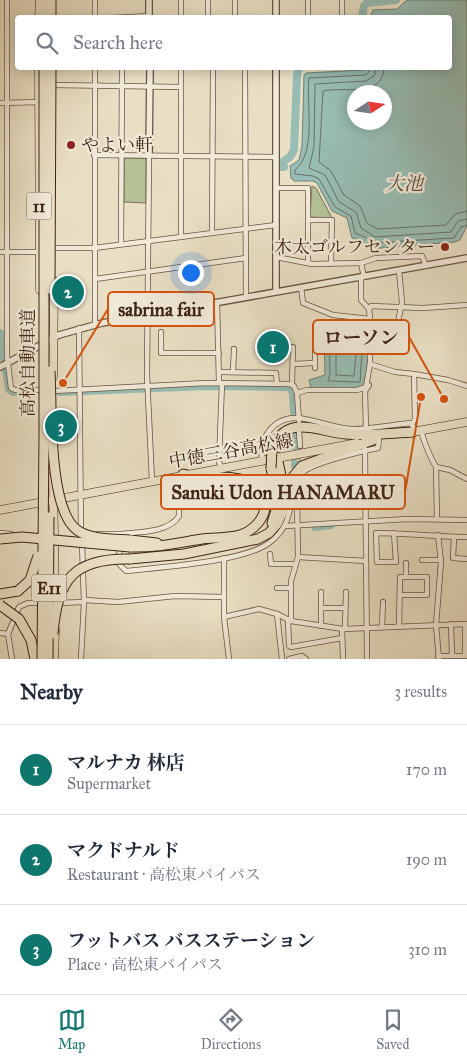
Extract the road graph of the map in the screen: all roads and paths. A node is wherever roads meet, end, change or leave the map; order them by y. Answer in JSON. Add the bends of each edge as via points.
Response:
{"nodes":[{"id":1,"x":8,"y":0,"type":"edge"},
{"id":2,"x":40,"y":0,"type":"edge"},
{"id":3,"x":44,"y":0,"type":"edge"},
{"id":4,"x":53,"y":0,"type":"edge"},
{"id":5,"x":95,"y":0,"type":"edge"},
{"id":6,"x":149,"y":0,"type":"edge"},
{"id":7,"x":181,"y":0,"type":"edge"},
{"id":8,"x":208,"y":0,"type":"edge"},
{"id":9,"x":235,"y":0,"type":"edge"},
{"id":10,"x":276,"y":0,"type":"edge"},
{"id":11,"x":308,"y":0,"type":"edge"},
{"id":12,"x":342,"y":0,"type":"edge"},
{"id":13,"x":40,"y":15,"type":"edge"},
{"id":14,"x":44,"y":15,"type":"edge"},
{"id":15,"x":53,"y":15,"type":"edge"},
{"id":16,"x":95,"y":15,"type":"edge"},
{"id":17,"x":149,"y":15,"type":"edge"},
{"id":18,"x":181,"y":15,"type":"edge"},
{"id":19,"x":208,"y":15,"type":"edge"},
{"id":20,"x":235,"y":15,"type":"edge"},
{"id":21,"x":276,"y":15,"type":"edge"},
{"id":22,"x":308,"y":15,"type":"edge"},
{"id":23,"x":342,"y":15,"type":"edge"},
{"id":24,"x":39,"y":70,"type":"edge"},
{"id":25,"x":44,"y":70,"type":"edge"},
{"id":26,"x":52,"y":70,"type":"edge"},
{"id":27,"x":52,"y":70,"type":"edge"},
{"id":28,"x":95,"y":70,"type":"edge"},
{"id":29,"x":122,"y":70,"type":"edge"},
{"id":30,"x":150,"y":70,"type":"edge"},
{"id":31,"x":181,"y":70,"type":"edge"},
{"id":32,"x":213,"y":70,"type":"edge"},
{"id":33,"x":245,"y":70,"type":"edge"},
{"id":34,"x":276,"y":70,"type":"edge"},
{"id":35,"x":94,"y":85,"type":"junction"},
{"id":36,"x":54,"y":86,"type":"junction"},
{"id":37,"x":122,"y":86,"type":"junction"},
{"id":38,"x":150,"y":87,"type":"junction"},
{"id":39,"x":181,"y":87,"type":"junction"},
{"id":40,"x":39,"y":102,"type":"junction"},
{"id":41,"x":0,"y":103,"type":"edge"},
{"id":42,"x":6,"y":103,"type":"junction"},
{"id":43,"x":54,"y":103,"type":"junction"},
{"id":44,"x":94,"y":155,"type":"junction"},
{"id":45,"x":121,"y":155,"type":"junction"},
{"id":46,"x":149,"y":156,"type":"junction"},
{"id":47,"x":180,"y":157,"type":"junction"},
{"id":48,"x":212,"y":157,"type":"junction"},
{"id":49,"x":244,"y":157,"type":"junction"},
{"id":50,"x":276,"y":157,"type":"junction"},
{"id":51,"x":276,"y":188,"type":"junction"},
{"id":52,"x":3,"y":215,"type":"edge"},
{"id":53,"x":308,"y":220,"type":"junction"},
{"id":54,"x":276,"y":225,"type":"junction"},
{"id":55,"x":245,"y":229,"type":"junction"},
{"id":56,"x":212,"y":233,"type":"junction"},
{"id":57,"x":181,"y":237,"type":"junction"},
{"id":58,"x":148,"y":240,"type":"junction"},
{"id":59,"x":121,"y":243,"type":"junction"},
{"id":60,"x":53,"y":248,"type":"junction"},
{"id":61,"x":94,"y":248,"type":"junction"},
{"id":62,"x":0,"y":252,"type":"edge"},
{"id":63,"x":6,"y":252,"type":"junction"},
{"id":64,"x":39,"y":252,"type":"junction"},
{"id":65,"x":276,"y":257,"type":"junction"},
{"id":66,"x":246,"y":258,"type":"junction"},
{"id":67,"x":467,"y":258,"type":"edge"},
{"id":68,"x":308,"y":263,"type":"junction"},
{"id":69,"x":361,"y":263,"type":"junction"},
{"id":70,"x":331,"y":264,"type":"junction"},
{"id":71,"x":426,"y":266,"type":"junction"},
{"id":72,"x":399,"y":271,"type":"junction"},
{"id":73,"x":149,"y":272,"type":"junction"},
{"id":74,"x":362,"y":277,"type":"junction"},
{"id":75,"x":95,"y":279,"type":"junction"},
{"id":76,"x":6,"y":281,"type":"junction"},
{"id":77,"x":0,"y":282,"type":"edge"},
{"id":78,"x":301,"y":287,"type":"junction"},
{"id":79,"x":276,"y":291,"type":"junction"},
{"id":80,"x":246,"y":296,"type":"junction"},
{"id":81,"x":217,"y":302,"type":"junction"},
{"id":82,"x":467,"y":304,"type":"edge"},
{"id":83,"x":401,"y":307,"type":"junction"},
{"id":84,"x":368,"y":309,"type":"junction"},
{"id":85,"x":149,"y":314,"type":"junction"},
{"id":86,"x":370,"y":319,"type":"junction"},
{"id":87,"x":0,"y":324,"type":"edge"},
{"id":88,"x":94,"y":325,"type":"junction"},
{"id":89,"x":6,"y":328,"type":"junction"},
{"id":90,"x":80,"y":328,"type":"junction"},
{"id":91,"x":161,"y":332,"type":"dead end"},
{"id":92,"x":54,"y":338,"type":"junction"},
{"id":93,"x":394,"y":341,"type":"dead end"},
{"id":94,"x":41,"y":344,"type":"junction"},
{"id":95,"x":293,"y":347,"type":"dead end"},
{"id":96,"x":234,"y":349,"type":"dead end"},
{"id":97,"x":315,"y":350,"type":"dead end"},
{"id":98,"x":219,"y":353,"type":"junction"},
{"id":99,"x":5,"y":364,"type":"edge"},
{"id":100,"x":293,"y":364,"type":"junction"},
{"id":101,"x":370,"y":364,"type":"junction"},
{"id":102,"x":50,"y":370,"type":"junction"},
{"id":103,"x":369,"y":371,"type":"junction"},
{"id":104,"x":220,"y":372,"type":"junction"},
{"id":105,"x":233,"y":372,"type":"junction"},
{"id":106,"x":414,"y":374,"type":"junction"},
{"id":107,"x":277,"y":384,"type":"junction"},
{"id":108,"x":221,"y":385,"type":"junction"},
{"id":109,"x":292,"y":385,"type":"junction"},
{"id":110,"x":467,"y":386,"type":"edge"},
{"id":111,"x":148,"y":388,"type":"junction"},
{"id":112,"x":41,"y":390,"type":"junction"},
{"id":113,"x":53,"y":391,"type":"junction"},
{"id":114,"x":80,"y":392,"type":"junction"},
{"id":115,"x":297,"y":393,"type":"junction"},
{"id":116,"x":299,"y":419,"type":"junction"},
{"id":117,"x":467,"y":422,"type":"edge"},
{"id":118,"x":366,"y":429,"type":"junction"},
{"id":119,"x":416,"y":430,"type":"junction"},
{"id":120,"x":299,"y":431,"type":"dead end"},
{"id":121,"x":376,"y":439,"type":"junction"},
{"id":122,"x":300,"y":446,"type":"tunnel mouth"},
{"id":123,"x":365,"y":450,"type":"junction"},
{"id":124,"x":274,"y":454,"type":"junction"},
{"id":125,"x":262,"y":460,"type":"junction"},
{"id":126,"x":221,"y":467,"type":"junction"},
{"id":127,"x":436,"y":467,"type":"junction"},
{"id":128,"x":180,"y":475,"type":"junction"},
{"id":129,"x":467,"y":479,"type":"edge"},
{"id":130,"x":152,"y":480,"type":"junction"},
{"id":131,"x":365,"y":484,"type":"junction"},
{"id":132,"x":398,"y":487,"type":"dead end"},
{"id":133,"x":80,"y":496,"type":"junction"},
{"id":134,"x":297,"y":496,"type":"tunnel mouth"},
{"id":135,"x":53,"y":500,"type":"junction"},
{"id":136,"x":286,"y":502,"type":"junction"},
{"id":137,"x":41,"y":503,"type":"junction"},
{"id":138,"x":0,"y":510,"type":"edge"},
{"id":139,"x":437,"y":519,"type":"junction"},
{"id":140,"x":467,"y":520,"type":"edge"},
{"id":141,"x":367,"y":524,"type":"junction"},
{"id":142,"x":285,"y":526,"type":"junction"},
{"id":143,"x":298,"y":526,"type":"junction"},
{"id":144,"x":394,"y":533,"type":"junction"},
{"id":145,"x":82,"y":534,"type":"junction"},
{"id":146,"x":120,"y":534,"type":"junction"},
{"id":147,"x":241,"y":534,"type":"junction"},
{"id":148,"x":1,"y":535,"type":"edge"},
{"id":149,"x":40,"y":535,"type":"junction"},
{"id":150,"x":438,"y":535,"type":"junction"},
{"id":151,"x":454,"y":537,"type":"junction"},
{"id":152,"x":467,"y":537,"type":"edge"},
{"id":153,"x":0,"y":545,"type":"edge"},
{"id":154,"x":43,"y":545,"type":"junction"},
{"id":155,"x":130,"y":549,"type":"junction"},
{"id":156,"x":270,"y":554,"type":"dead end"},
{"id":157,"x":298,"y":557,"type":"junction"},
{"id":158,"x":224,"y":558,"type":"junction"},
{"id":159,"x":467,"y":559,"type":"edge"},
{"id":160,"x":422,"y":560,"type":"dead end"},
{"id":161,"x":441,"y":560,"type":"junction"},
{"id":162,"x":366,"y":561,"type":"junction"},
{"id":163,"x":406,"y":563,"type":"dead end"},
{"id":164,"x":296,"y":564,"type":"junction"},
{"id":165,"x":406,"y":577,"type":"junction"},
{"id":166,"x":278,"y":588,"type":"dead end"},
{"id":167,"x":291,"y":588,"type":"junction"},
{"id":168,"x":321,"y":592,"type":"dead end"},
{"id":169,"x":346,"y":592,"type":"dead end"},
{"id":170,"x":0,"y":594,"type":"edge"},
{"id":171,"x":400,"y":595,"type":"junction"},
{"id":172,"x":224,"y":597,"type":"junction"},
{"id":173,"x":84,"y":601,"type":"junction"},
{"id":174,"x":383,"y":602,"type":"dead end"},
{"id":175,"x":40,"y":603,"type":"junction"},
{"id":176,"x":55,"y":603,"type":"junction"},
{"id":177,"x":0,"y":605,"type":"edge"},
{"id":178,"x":321,"y":608,"type":"junction"},
{"id":179,"x":346,"y":608,"type":"junction"},
{"id":180,"x":0,"y":609,"type":"edge"},
{"id":181,"x":277,"y":614,"type":"junction"},
{"id":182,"x":224,"y":617,"type":"junction"},
{"id":183,"x":14,"y":620,"type":"junction"},
{"id":184,"x":289,"y":620,"type":"junction"},
{"id":185,"x":451,"y":624,"type":"junction"},
{"id":186,"x":466,"y":624,"type":"edge"},
{"id":187,"x":436,"y":625,"type":"junction"},
{"id":188,"x":321,"y":626,"type":"junction"},
{"id":189,"x":399,"y":626,"type":"junction"},
{"id":190,"x":382,"y":627,"type":"junction"},
{"id":191,"x":368,"y":628,"type":"junction"},
{"id":192,"x":344,"y":629,"type":"junction"},
{"id":193,"x":0,"y":633,"type":"edge"},
{"id":194,"x":8,"y":634,"type":"junction"},
{"id":195,"x":342,"y":638,"type":"junction"},
{"id":196,"x":452,"y":656,"type":"junction"},
{"id":197,"x":466,"y":656,"type":"edge"},
{"id":198,"x":439,"y":658,"type":"edge"},
{"id":199,"x":12,"y":659,"type":"edge"},
{"id":200,"x":35,"y":659,"type":"edge"},
{"id":201,"x":40,"y":659,"type":"edge"},
{"id":202,"x":48,"y":659,"type":"edge"},
{"id":203,"x":54,"y":659,"type":"edge"},
{"id":204,"x":81,"y":659,"type":"edge"},
{"id":205,"x":228,"y":659,"type":"edge"},
{"id":206,"x":282,"y":659,"type":"edge"},
{"id":207,"x":289,"y":659,"type":"edge"},
{"id":208,"x":306,"y":659,"type":"edge"},
{"id":209,"x":311,"y":659,"type":"edge"},
{"id":210,"x":343,"y":659,"type":"edge"},
{"id":211,"x":367,"y":659,"type":"edge"}],
"edges":[{"from":1,"to":42,"type":"street"},
{"from":2,"to":13,"type":"main road"},
{"from":3,"to":14,"type":"highway"},
{"from":4,"to":15,"type":"highway"},
{"from":5,"to":16,"type":"street"},
{"from":6,"to":17,"type":"street"},
{"from":7,"to":18,"type":"street"},
{"from":8,"to":19,"type":"street"},
{"from":9,"to":20,"type":"street"},
{"from":10,"to":21,"type":"street"},
{"from":11,"to":22,"type":"street"},
{"from":12,"to":23,"type":"street"},
{"from":24,"to":40,"type":"main road","number":"11"},
{"from":25,"to":154,"type":"highway","name":"高松自動車道","number":"E11","bridge":true},
{"from":26,"to":36,"type":"main road","number":"11"},
{"from":27,"to":102,"type":"highway","name":"高松自動車道","number":"E11","bridge":true},
{"from":28,"to":35,"type":"street"},
{"from":29,"to":37,"type":"street"},
{"from":30,"to":38,"type":"street"},
{"from":31,"to":39,"type":"street"},
{"from":32,"to":48,"type":"street"},
{"from":33,"to":49,"type":"street"},
{"from":34,"to":50,"type":"street"},
{"from":35,"to":36,"type":"street"},
{"from":35,"to":37,"type":"street"},
{"from":35,"to":44,"type":"street"},
{"from":36,"to":43,"type":"main road","number":"11"},
{"from":37,"to":38,"type":"street"},
{"from":37,"to":45,"type":"street"},
{"from":38,"to":39,"type":"street"},
{"from":38,"to":46,"type":"street"},
{"from":39,"to":47,"type":"street"},
{"from":40,"to":42,"type":"street"},
{"from":40,"to":43,"type":"street"},
{"from":40,"to":64,"type":"main road","number":"11"},
{"from":41,"to":42,"type":"street"},
{"from":42,"to":52,"type":"street"},
{"from":43,"to":60,"type":"main road","number":"11"},
{"from":44,"to":45,"type":"street"},
{"from":44,"to":61,"type":"street"},
{"from":45,"to":46,"type":"street"},
{"from":45,"to":59,"type":"street"},
{"from":46,"to":47,"type":"street"},
{"from":46,"to":58,"type":"street"},
{"from":47,"to":48,"type":"street"},
{"from":47,"to":57,"type":"street"},
{"from":48,"to":49,"type":"street"},
{"from":48,"to":56,"type":"street"},
{"from":49,"to":50,"type":"street"},
{"from":49,"to":55,"type":"street"},
{"from":50,"to":51,"type":"street"},
{"from":51,"to":53,"type":"street","via":[[308,188]]},
{"from":51,"to":54,"type":"street"},
{"from":52,"to":63,"type":"street"},
{"from":53,"to":68,"type":"street"},
{"from":53,"to":70,"type":"street","via":[[332,220]]},
{"from":54,"to":55,"type":"street"},
{"from":54,"to":65,"type":"street"},
{"from":55,"to":56,"type":"street"},
{"from":55,"to":66,"type":"street"},
{"from":56,"to":57,"type":"street"},
{"from":57,"to":58,"type":"street"},
{"from":58,"to":59,"type":"street"},
{"from":58,"to":73,"type":"street"},
{"from":59,"to":61,"type":"street"},
{"from":60,"to":61,"type":"street"},
{"from":60,"to":92,"type":"main road","number":"11"},
{"from":61,"to":75,"type":"street"},
{"from":62,"to":63,"type":"street"},
{"from":63,"to":64,"type":"street"},
{"from":63,"to":76,"type":"street"},
{"from":64,"to":94,"type":"main road","number":"11"},
{"from":65,"to":68,"type":"street"},
{"from":65,"to":79,"type":"street"},
{"from":66,"to":73,"type":"street"},
{"from":66,"to":80,"type":"street"},
{"from":67,"to":71,"type":"street"},
{"from":68,"to":70,"type":"street"},
{"from":69,"to":70,"type":"street"},
{"from":69,"to":71,"type":"street","via":[[376,258],[422,256]]},
{"from":69,"to":74,"type":"street"},
{"from":71,"to":72,"type":"street"},
{"from":72,"to":74,"type":"street"},
{"from":72,"to":83,"type":"street"},
{"from":73,"to":75,"type":"street"},
{"from":73,"to":85,"type":"street"},
{"from":74,"to":78,"type":"street"},
{"from":74,"to":84,"type":"street","via":[[361,300]]},
{"from":75,"to":88,"type":"street"},
{"from":76,"to":77,"type":"street"},
{"from":76,"to":89,"type":"street"},
{"from":78,"to":79,"type":"street"},
{"from":78,"to":86,"type":"street","via":[[303,303],[333,315]]},
{"from":79,"to":80,"type":"street"},
{"from":80,"to":81,"type":"street"},
{"from":81,"to":85,"type":"street"},
{"from":81,"to":98,"type":"street"},
{"from":82,"to":83,"type":"street","via":[[439,308]]},
{"from":83,"to":84,"type":"street","via":[[371,306]]},
{"from":83,"to":93,"type":"street"},
{"from":84,"to":86,"type":"street"},
{"from":85,"to":88,"type":"street"},
{"from":85,"to":111,"type":"street"},
{"from":86,"to":101,"type":"street"},
{"from":87,"to":89,"type":"street"},
{"from":88,"to":90,"type":"street"},
{"from":89,"to":99,"type":"street"},
{"from":90,"to":92,"type":"street"},
{"from":90,"to":114,"type":"street"},
{"from":91,"to":98,"type":"street","via":[[161,353]]},
{"from":92,"to":94,"type":"street"},
{"from":92,"to":113,"type":"main road","number":"11"},
{"from":94,"to":99,"type":"street"},
{"from":94,"to":112,"type":"main road","number":"11"},
{"from":95,"to":100,"type":"street"},
{"from":96,"to":105,"type":"street"},
{"from":97,"to":100,"type":"street","via":[[315,366]]},
{"from":98,"to":104,"type":"street"},
{"from":99,"to":112,"type":"street","via":[[11,388]]},
{"from":100,"to":109,"type":"street"},
{"from":101,"to":103,"type":"street"},
{"from":101,"to":106,"type":"street"},
{"from":102,"to":155,"type":"highway","bridge":true,"via":[[55,476],[65,516],[80,532]]},
{"from":102,"to":202,"type":"highway","name":"高松自動車道","number":"E11","bridge":true},
{"from":103,"to":115,"type":"street","via":[[362,389]]},
{"from":103,"to":118,"type":"street","via":[[370,381],[365,391]]},
{"from":104,"to":105,"type":"street"},
{"from":104,"to":108,"type":"street"},
{"from":105,"to":107,"type":"street","via":[[276,373]]},
{"from":106,"to":110,"type":"street"},
{"from":106,"to":119,"type":"street"},
{"from":107,"to":108,"type":"street"},
{"from":107,"to":109,"type":"street"},
{"from":108,"to":111,"type":"street"},
{"from":108,"to":126,"type":"street"},
{"from":109,"to":115,"type":"street"},
{"from":111,"to":114,"type":"street"},
{"from":111,"to":130,"type":"street"},
{"from":112,"to":137,"type":"main road","number":"11"},
{"from":113,"to":114,"type":"street"},
{"from":113,"to":135,"type":"main road","number":"11"},
{"from":114,"to":133,"type":"street"},
{"from":115,"to":116,"type":"street"},
{"from":116,"to":118,"type":"street"},
{"from":116,"to":125,"type":"street","via":[[282,420],[268,431],[261,446]]},
{"from":117,"to":119,"type":"main road","name":"中徳三谷高松線"},
{"from":118,"to":119,"type":"street"},
{"from":119,"to":121,"type":"main road","name":"中徳三谷高松線"},
{"from":119,"to":124,"type":"highway","via":[[346,434],[295,427],[278,437]]},
{"from":119,"to":127,"type":"street","via":[[426,439]]},
{"from":120,"to":122,"type":"street"},
{"from":121,"to":123,"type":"street","via":[[378,448]]},
{"from":121,"to":124,"type":"main road","name":"中徳三谷高松線"},
{"from":121,"to":136,"type":"highway","via":[[302,466],[292,478]]},
{"from":123,"to":131,"type":"street"},
{"from":123,"to":142,"type":"street","via":[[302,473],[296,482]]},
{"from":124,"to":125,"type":"main road","name":"中徳三谷高松線"},
{"from":124,"to":136,"type":"highway"},
{"from":124,"to":147,"type":"highway","bridge":true,"via":[[271,468],[278,504],[274,520],[262,532]]},
{"from":125,"to":126,"type":"main road","name":"中徳三谷高松線"},
{"from":126,"to":128,"type":"main road","name":"中徳三谷高松線"},
{"from":127,"to":129,"type":"street"},
{"from":127,"to":139,"type":"street"},
{"from":128,"to":130,"type":"main road","name":"中徳三谷高松線"},
{"from":128,"to":146,"type":"street","via":[[178,519],[149,534]]},
{"from":128,"to":147,"type":"highway","via":[[235,478],[248,481],[261,491],[265,508],[263,516]]},
{"from":130,"to":133,"type":"main road","name":"中徳三谷高松線"},
{"from":131,"to":132,"type":"street"},
{"from":131,"to":141,"type":"street"},
{"from":133,"to":135,"type":"main road","name":"中徳三谷高松線"},
{"from":133,"to":145,"type":"street"},
{"from":134,"to":143,"type":"street"},
{"from":135,"to":137,"type":"main road","name":"中徳三谷高松線"},
{"from":135,"to":176,"type":"main road","number":"11"},
{"from":136,"to":155,"type":"highway","via":[[277,524],[258,539],[173,555]]},
{"from":137,"to":138,"type":"main road","name":"中徳三谷高松線"},
{"from":137,"to":149,"type":"main road","number":"11"},
{"from":139,"to":140,"type":"street"},
{"from":139,"to":141,"type":"street"},
{"from":141,"to":143,"type":"street"},
{"from":141,"to":162,"type":"street"},
{"from":142,"to":143,"type":"street"},
{"from":142,"to":158,"type":"street","via":[[263,547]]},
{"from":143,"to":157,"type":"street"},
{"from":144,"to":144,"type":"street","via":[[376,533],[377,562],[396,562]]},
{"from":144,"to":150,"type":"street"},
{"from":145,"to":146,"type":"street"},
{"from":145,"to":173,"type":"street"},
{"from":146,"to":158,"type":"street","via":[[120,566],[126,571]]},
{"from":147,"to":155,"type":"highway"},
{"from":148,"to":149,"type":"street"},
{"from":148,"to":155,"type":"highway","bridge":true},
{"from":149,"to":175,"type":"main road","number":"11"},
{"from":150,"to":151,"type":"street"},
{"from":150,"to":161,"type":"street"},
{"from":151,"to":152,"type":"street"},
{"from":151,"to":159,"type":"street","via":[[453,558]]},
{"from":153,"to":155,"type":"highway","bridge":true,"via":[[22,542]]},
{"from":154,"to":170,"type":"highway","bridge":true,"via":[[27,585],[12,594]]},
{"from":154,"to":201,"type":"highway","name":"高松自動車道","number":"E11","bridge":true},
{"from":155,"to":202,"type":"highway","bridge":true,"via":[[79,568],[69,579],[58,600],[52,651]]},
{"from":156,"to":164,"type":"street","via":[[271,564]]},
{"from":157,"to":162,"type":"street"},
{"from":157,"to":164,"type":"street"},
{"from":158,"to":172,"type":"street"},
{"from":160,"to":161,"type":"street"},
{"from":161,"to":187,"type":"street"},
{"from":162,"to":191,"type":"street"},
{"from":163,"to":165,"type":"street"},
{"from":164,"to":167,"type":"street"},
{"from":165,"to":171,"type":"street","via":[[400,577]]},
{"from":165,"to":171,"type":"street","via":[[427,577],[426,595]]},
{"from":166,"to":167,"type":"street"},
{"from":167,"to":184,"type":"street"},
{"from":168,"to":178,"type":"street"},
{"from":169,"to":179,"type":"street"},
{"from":171,"to":189,"type":"street"},
{"from":172,"to":173,"type":"street"},
{"from":172,"to":182,"type":"street"},
{"from":173,"to":176,"type":"street"},
{"from":173,"to":204,"type":"street"},
{"from":174,"to":190,"type":"street"},
{"from":175,"to":176,"type":"street"},
{"from":175,"to":183,"type":"street","via":[[23,604],[16,610]]},
{"from":175,"to":201,"type":"main road","number":"11"},
{"from":176,"to":203,"type":"main road","number":"11"},
{"from":177,"to":200,"type":"highway","bridge":true,"via":[[26,628]]},
{"from":178,"to":179,"type":"street"},
{"from":178,"to":188,"type":"street"},
{"from":179,"to":192,"type":"street"},
{"from":180,"to":183,"type":"street"},
{"from":181,"to":182,"type":"street","via":[[259,609]]},
{"from":181,"to":184,"type":"street"},
{"from":181,"to":206,"type":"street"},
{"from":182,"to":205,"type":"street"},
{"from":183,"to":194,"type":"street"},
{"from":184,"to":188,"type":"street"},
{"from":184,"to":195,"type":"street","via":[[291,647]]},
{"from":185,"to":186,"type":"street"},
{"from":185,"to":187,"type":"street"},
{"from":185,"to":196,"type":"street"},
{"from":186,"to":197,"type":"street"},
{"from":187,"to":189,"type":"street"},
{"from":187,"to":198,"type":"street"},
{"from":188,"to":192,"type":"street"},
{"from":189,"to":190,"type":"street"},
{"from":190,"to":191,"type":"street"},
{"from":191,"to":192,"type":"street"},
{"from":191,"to":211,"type":"street"},
{"from":192,"to":195,"type":"street"},
{"from":193,"to":194,"type":"street"},
{"from":194,"to":199,"type":"street"},
{"from":195,"to":210,"type":"street"},
{"from":196,"to":197,"type":"street"},
{"from":196,"to":198,"type":"street"},
{"from":207,"to":208,"type":"street","via":[[298,656]]},
{"from":208,"to":209,"type":"street"}]}
